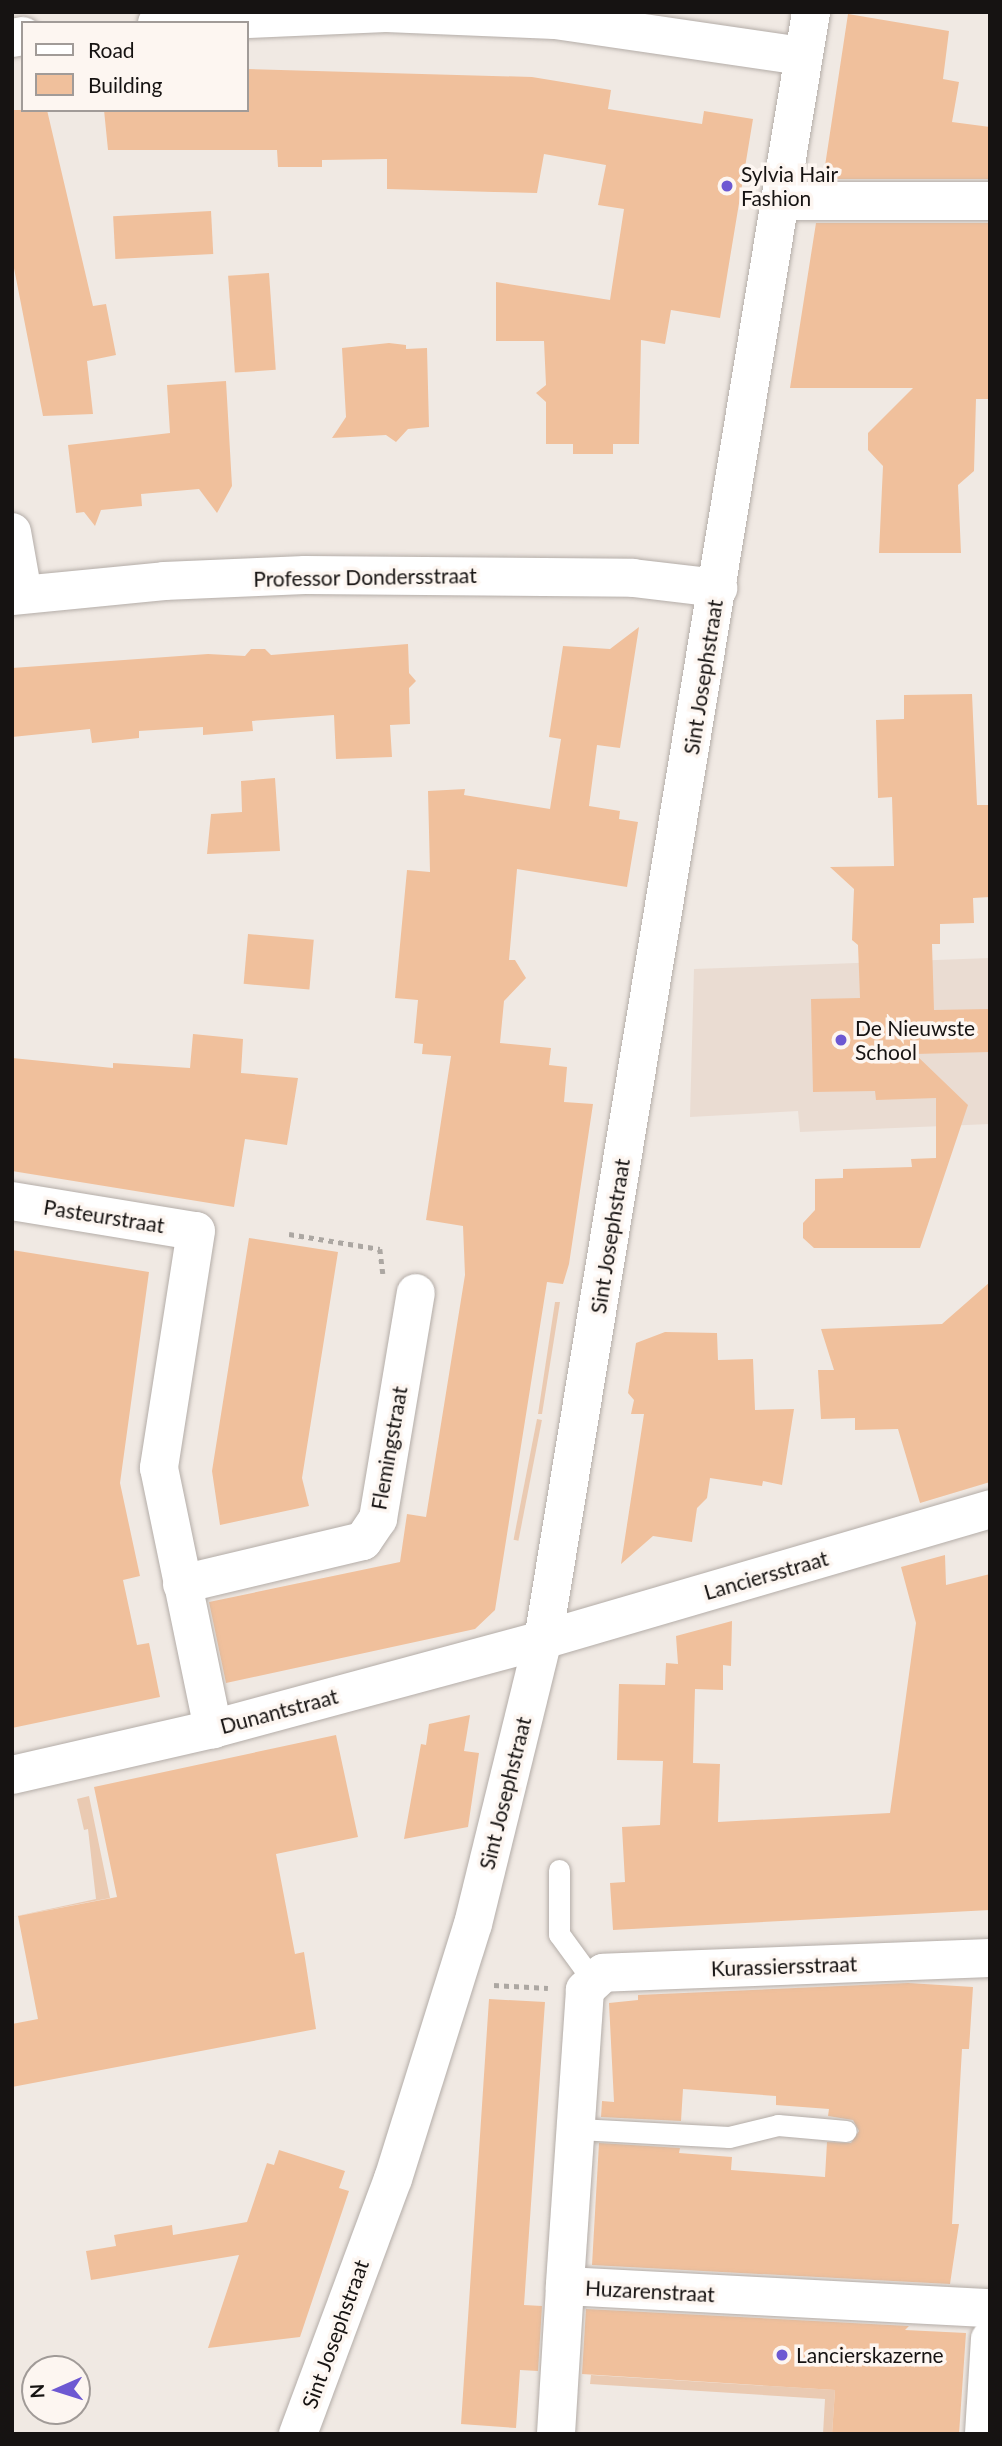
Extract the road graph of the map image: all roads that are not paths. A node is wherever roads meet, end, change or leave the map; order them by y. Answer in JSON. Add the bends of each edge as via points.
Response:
{"nodes":[{"id":1,"x":811,"y":12,"type":"edge"},
{"id":2,"x":203,"y":21,"type":"edge"},
{"id":3,"x":803,"y":56,"type":"junction"},
{"id":4,"x":782,"y":201,"type":"junction"},
{"id":5,"x":990,"y":201,"type":"edge"},
{"id":6,"x":12,"y":532,"type":"edge"},
{"id":7,"x":718,"y":588,"type":"junction"},
{"id":8,"x":18,"y":595,"type":"edge"},
{"id":9,"x":12,"y":1201,"type":"edge"},
{"id":10,"x":416,"y":1293,"type":"road end"},
{"id":11,"x":990,"y":1510,"type":"edge"},
{"id":12,"x":182,"y":1584,"type":"junction"},
{"id":13,"x":543,"y":1640,"type":"junction"},
{"id":14,"x":213,"y":1729,"type":"junction"},
{"id":15,"x":12,"y":1775,"type":"edge"},
{"id":16,"x":559,"y":1870,"type":"dead end"},
{"id":17,"x":990,"y":1958,"type":"edge"},
{"id":18,"x":589,"y":1986,"type":"junction"},
{"id":19,"x":578,"y":2129,"type":"junction"},
{"id":20,"x":846,"y":2131,"type":"dead end"},
{"id":21,"x":565,"y":2287,"type":"junction"},
{"id":22,"x":990,"y":2308,"type":"edge"},
{"id":23,"x":990,"y":2339,"type":"edge"},
{"id":24,"x":298,"y":2434,"type":"edge"},
{"id":25,"x":556,"y":2434,"type":"edge"},
{"id":26,"x":985,"y":2434,"type":"edge"}],
"edges":[{"from":1,"to":3,"type":"street","name":"Sint Josephstraat"},
{"from":2,"to":3,"type":"street","via":[[386,13],[555,20]]},
{"from":3,"to":4,"type":"street","name":"Sint Josephstraat"},
{"from":4,"to":5,"type":"street"},
{"from":4,"to":7,"type":"street","name":"Sint Josephstraat"},
{"from":6,"to":8,"type":"street"},
{"from":7,"to":8,"type":"street","name":"Professor Dondersstraat","via":[[633,578],[305,575]]},
{"from":7,"to":13,"type":"street","name":"Sint Josephstraat"},
{"from":9,"to":12,"type":"street","name":"Pasteurstraat","via":[[196,1231],[159,1468]]},
{"from":10,"to":12,"type":"street","name":"Flemingstraat","via":[[378,1520],[363,1541]]},
{"from":11,"to":13,"type":"street","name":"Lanciersstraat"},
{"from":12,"to":14,"type":"street"},
{"from":13,"to":14,"type":"street","name":"Dunantstraat"},
{"from":13,"to":24,"type":"street","name":"Sint Josephstraat","via":[[474,1924],[393,2179]]},
{"from":14,"to":15,"type":"street","name":"Dunantstraat"},
{"from":16,"to":18,"type":"lane","via":[[559,1934]]},
{"from":17,"to":18,"type":"street","name":"Kurassiersstraat","via":[[603,1973]]},
{"from":18,"to":19,"type":"street","name":"Huzarenstraat"},
{"from":19,"to":20,"type":"lane","via":[[729,2137],[778,2125]]},
{"from":19,"to":21,"type":"street","name":"Huzarenstraat"},
{"from":21,"to":22,"type":"street","name":"Huzarenstraat"},
{"from":21,"to":25,"type":"street"},
{"from":23,"to":26,"type":"street"}]}
